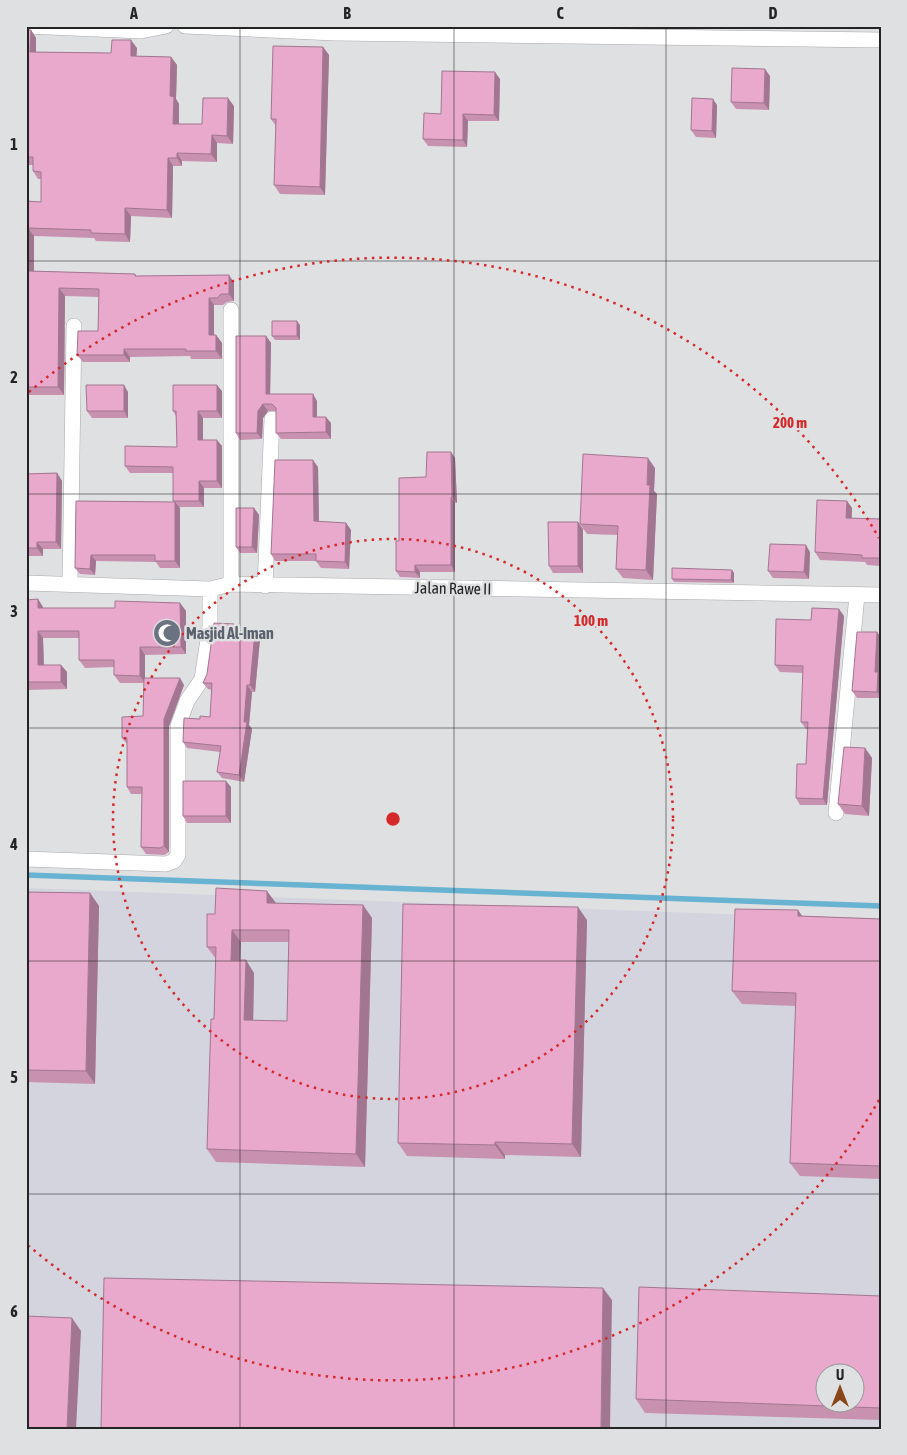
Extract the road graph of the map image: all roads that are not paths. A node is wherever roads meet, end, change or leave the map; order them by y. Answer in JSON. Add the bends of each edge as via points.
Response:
{"nodes":[{"id":1,"x":26,"y":26,"type":"edge"},
{"id":2,"x":166,"y":26,"type":"edge"},
{"id":3,"x":185,"y":26,"type":"edge"},
{"id":4,"x":236,"y":28,"type":"edge"},
{"id":5,"x":804,"y":32,"type":"edge"},
{"id":6,"x":881,"y":40,"type":"edge"},
{"id":7,"x":231,"y":310,"type":"dead end"},
{"id":8,"x":74,"y":326,"type":"dead end"},
{"id":9,"x":272,"y":419,"type":"dead end"},
{"id":10,"x":26,"y":582,"type":"edge"},
{"id":11,"x":70,"y":584,"type":"junction"},
{"id":12,"x":231,"y":584,"type":"junction"},
{"id":13,"x":265,"y":586,"type":"junction"},
{"id":14,"x":210,"y":589,"type":"junction"},
{"id":15,"x":858,"y":595,"type":"junction"},
{"id":16,"x":881,"y":595,"type":"edge"},
{"id":17,"x":836,"y":813,"type":"edge"},
{"id":18,"x":26,"y":860,"type":"edge"}],
"edges":[{"from":1,"to":2,"type":"street","via":[[141,31]]},
{"from":3,"to":4,"type":"street"},
{"from":4,"to":5,"type":"street","via":[[334,33]]},
{"from":5,"to":6,"type":"street"},
{"from":7,"to":12,"type":"street"},
{"from":8,"to":11,"type":"street"},
{"from":9,"to":13,"type":"street"},
{"from":10,"to":11,"type":"street","name":"Jalan Rawe II"},
{"from":11,"to":14,"type":"street","name":"Jalan Rawe II"},
{"from":12,"to":13,"type":"street","name":"Jalan Rawe II"},
{"from":12,"to":14,"type":"street","name":"Jalan Rawe II"},
{"from":13,"to":15,"type":"street","name":"Jalan Rawe II"},
{"from":14,"to":18,"type":"street","via":[[210,626],[202,679],[187,701],[178,726],[178,855],[174,861],[166,864]]},
{"from":15,"to":16,"type":"street","name":"Jalan Rawe II"},
{"from":15,"to":17,"type":"street"}]}
